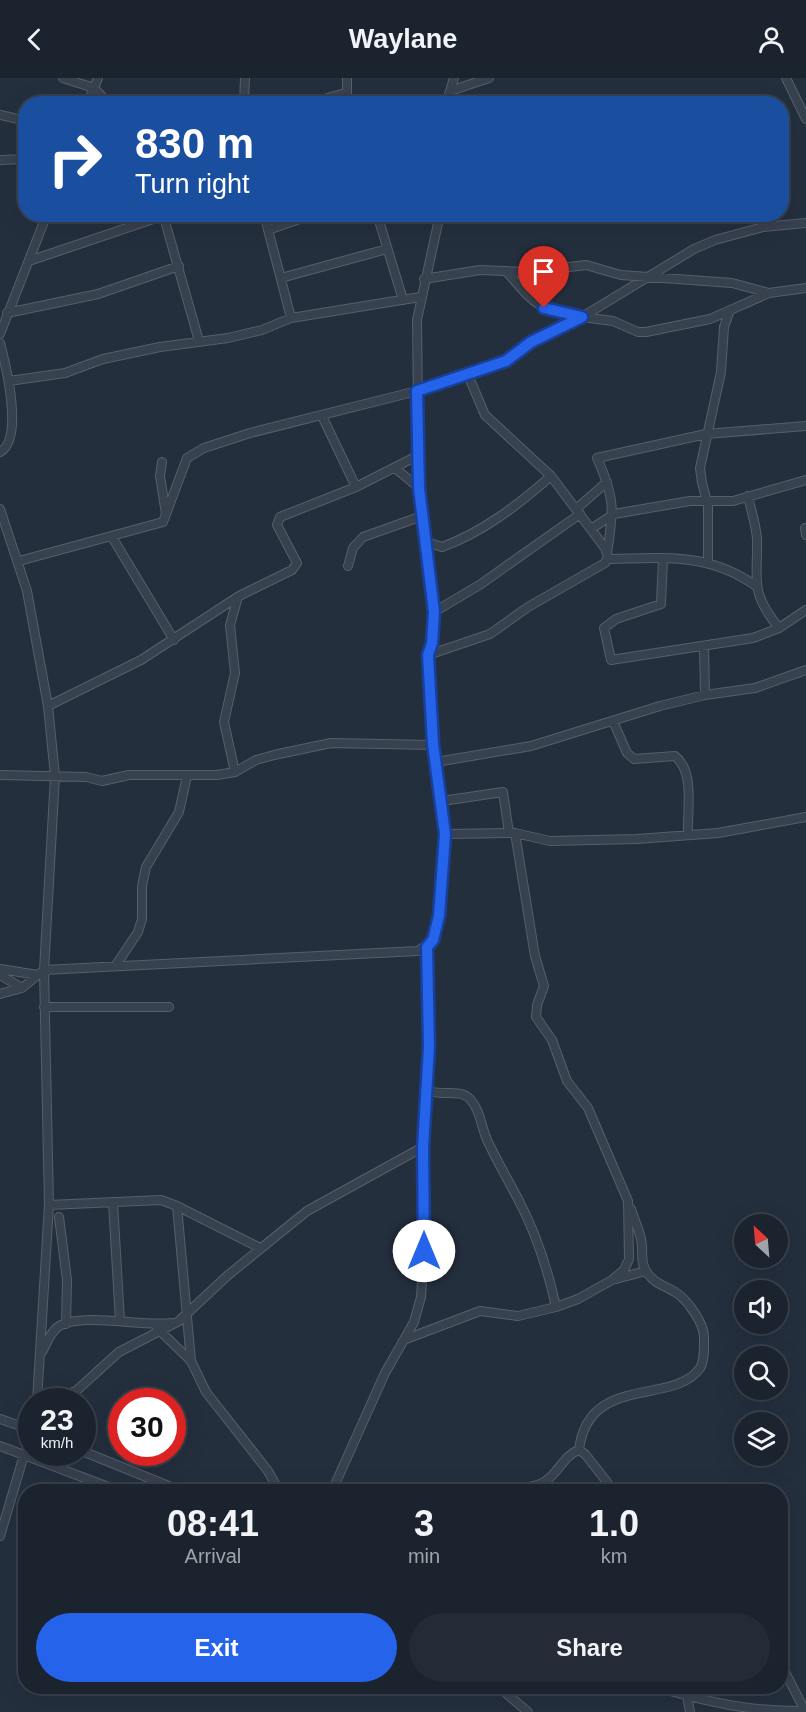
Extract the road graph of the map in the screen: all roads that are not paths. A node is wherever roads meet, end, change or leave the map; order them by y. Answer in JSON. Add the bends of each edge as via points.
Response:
{"nodes":[{"id":1,"x":63,"y":78,"type":"edge"},
{"id":2,"x":98,"y":78,"type":"edge"},
{"id":3,"x":245,"y":78,"type":"edge"},
{"id":4,"x":347,"y":78,"type":"edge"},
{"id":5,"x":454,"y":78,"type":"edge"},
{"id":6,"x":489,"y":78,"type":"edge"},
{"id":7,"x":786,"y":78,"type":"edge"},
{"id":8,"x":473,"y":81,"type":"edge"},
{"id":9,"x":94,"y":88,"type":"junction"},
{"id":10,"x":450,"y":91,"type":"junction"},
{"id":11,"x":345,"y":93,"type":"junction"},
{"id":12,"x":90,"y":96,"type":"edge"},
{"id":13,"x":102,"y":96,"type":"edge"},
{"id":14,"x":244,"y":96,"type":"edge"},
{"id":15,"x":335,"y":96,"type":"edge"},
{"id":16,"x":346,"y":96,"type":"edge"},
{"id":17,"x":448,"y":96,"type":"edge"},
{"id":18,"x":0,"y":115,"type":"edge"},
{"id":19,"x":18,"y":119,"type":"edge"},
{"id":20,"x":806,"y":119,"type":"edge"},
{"id":21,"x":18,"y":159,"type":"edge"},
{"id":22,"x":0,"y":160,"type":"edge"},
{"id":23,"x":44,"y":222,"type":"edge"},
{"id":24,"x":144,"y":222,"type":"edge"},
{"id":25,"x":167,"y":222,"type":"edge"},
{"id":26,"x":266,"y":222,"type":"edge"},
{"id":27,"x":291,"y":222,"type":"edge"},
{"id":28,"x":379,"y":222,"type":"edge"},
{"id":29,"x":438,"y":222,"type":"edge"},
{"id":30,"x":806,"y":223,"type":"edge"},
{"id":31,"x":268,"y":230,"type":"junction"},
{"id":32,"x":387,"y":249,"type":"junction"},
{"id":33,"x":29,"y":261,"type":"junction"},
{"id":34,"x":180,"y":266,"type":"junction"},
{"id":35,"x":506,"y":271,"type":"junction"},
{"id":36,"x":647,"y":277,"type":"junction"},
{"id":37,"x":281,"y":278,"type":"junction"},
{"id":38,"x":424,"y":279,"type":"junction"},
{"id":39,"x":806,"y":288,"type":"edge"},
{"id":40,"x":769,"y":293,"type":"junction"},
{"id":41,"x":420,"y":297,"type":"junction"},
{"id":42,"x":403,"y":300,"type":"junction"},
{"id":43,"x":731,"y":310,"type":"junction"},
{"id":44,"x":7,"y":313,"type":"junction"},
{"id":45,"x":582,"y":317,"type":"junction"},
{"id":46,"x":291,"y":318,"type":"junction"},
{"id":47,"x":0,"y":334,"type":"edge"},
{"id":48,"x":199,"y":341,"type":"junction"},
{"id":49,"x":0,"y":343,"type":"edge"},
{"id":50,"x":468,"y":375,"type":"junction"},
{"id":51,"x":9,"y":381,"type":"junction"},
{"id":52,"x":417,"y":391,"type":"junction"},
{"id":53,"x":322,"y":416,"type":"junction"},
{"id":54,"x":806,"y":426,"type":"edge"},
{"id":55,"x":706,"y":434,"type":"junction"},
{"id":56,"x":0,"y":452,"type":"edge"},
{"id":57,"x":419,"y":455,"type":"junction"},
{"id":58,"x":162,"y":462,"type":"dead end"},
{"id":59,"x":395,"y":468,"type":"junction"},
{"id":60,"x":551,"y":476,"type":"junction"},
{"id":61,"x":806,"y":480,"type":"edge"},
{"id":62,"x":607,"y":482,"type":"junction"},
{"id":63,"x":356,"y":487,"type":"junction"},
{"id":64,"x":419,"y":488,"type":"junction"},
{"id":65,"x":748,"y":496,"type":"junction"},
{"id":66,"x":708,"y":500,"type":"junction"},
{"id":67,"x":0,"y":509,"type":"edge"},
{"id":68,"x":578,"y":511,"type":"junction"},
{"id":69,"x":614,"y":514,"type":"junction"},
{"id":70,"x":422,"y":516,"type":"junction"},
{"id":71,"x":166,"y":517,"type":"junction"},
{"id":72,"x":3,"y":526,"type":"edge"},
{"id":73,"x":591,"y":529,"type":"junction"},
{"id":74,"x":112,"y":537,"type":"junction"},
{"id":75,"x":424,"y":541,"type":"junction"},
{"id":76,"x":607,"y":556,"type":"junction"},
{"id":77,"x":663,"y":558,"type":"junction"},
{"id":78,"x":19,"y":561,"type":"junction"},
{"id":79,"x":708,"y":562,"type":"junction"},
{"id":80,"x":348,"y":566,"type":"dead end"},
{"id":81,"x":756,"y":586,"type":"junction"},
{"id":82,"x":239,"y":596,"type":"junction"},
{"id":83,"x":220,"y":609,"type":"junction"},
{"id":84,"x":806,"y":610,"type":"edge"},
{"id":85,"x":434,"y":612,"type":"junction"},
{"id":86,"x":231,"y":616,"type":"junction"},
{"id":87,"x":779,"y":628,"type":"junction"},
{"id":88,"x":174,"y":640,"type":"junction"},
{"id":89,"x":705,"y":646,"type":"junction"},
{"id":90,"x":428,"y":655,"type":"junction"},
{"id":91,"x":806,"y":670,"type":"edge"},
{"id":92,"x":705,"y":695,"type":"junction"},
{"id":93,"x":48,"y":706,"type":"junction"},
{"id":94,"x":613,"y":721,"type":"junction"},
{"id":95,"x":434,"y":746,"type":"junction"},
{"id":96,"x":436,"y":762,"type":"junction"},
{"id":97,"x":235,"y":772,"type":"junction"},
{"id":98,"x":0,"y":775,"type":"edge"},
{"id":99,"x":55,"y":776,"type":"junction"},
{"id":100,"x":187,"y":776,"type":"junction"},
{"id":101,"x":441,"y":801,"type":"junction"},
{"id":102,"x":806,"y":817,"type":"edge"},
{"id":103,"x":512,"y":833,"type":"junction"},
{"id":104,"x":445,"y":834,"type":"junction"},
{"id":105,"x":688,"y":834,"type":"junction"},
{"id":106,"x":427,"y":947,"type":"junction"},
{"id":107,"x":116,"y":965,"type":"junction"},
{"id":108,"x":0,"y":969,"type":"edge"},
{"id":109,"x":41,"y":972,"type":"junction"},
{"id":110,"x":0,"y":975,"type":"edge"},
{"id":111,"x":22,"y":988,"type":"junction"},
{"id":112,"x":14,"y":992,"type":"junction"},
{"id":113,"x":0,"y":994,"type":"edge"},
{"id":114,"x":0,"y":1000,"type":"edge"},
{"id":115,"x":169,"y":1006,"type":"dead end"},
{"id":116,"x":44,"y":1007,"type":"junction"},
{"id":117,"x":427,"y":1090,"type":"junction"},
{"id":118,"x":423,"y":1147,"type":"junction"},
{"id":119,"x":628,"y":1201,"type":"junction"},
{"id":120,"x":113,"y":1202,"type":"junction"},
{"id":121,"x":73,"y":1204,"type":"junction"},
{"id":122,"x":49,"y":1205,"type":"junction"},
{"id":123,"x":177,"y":1206,"type":"junction"},
{"id":124,"x":59,"y":1217,"type":"junction"},
{"id":125,"x":48,"y":1227,"type":"junction"},
{"id":126,"x":260,"y":1248,"type":"junction"},
{"id":127,"x":646,"y":1271,"type":"junction"},
{"id":128,"x":612,"y":1280,"type":"junction"},
{"id":129,"x":556,"y":1307,"type":"junction"},
{"id":130,"x":187,"y":1313,"type":"junction"},
{"id":131,"x":120,"y":1321,"type":"junction"},
{"id":132,"x":152,"y":1323,"type":"junction"},
{"id":133,"x":173,"y":1323,"type":"junction"},
{"id":134,"x":66,"y":1324,"type":"junction"},
{"id":135,"x":160,"y":1331,"type":"junction"},
{"id":136,"x":406,"y":1339,"type":"junction"},
{"id":137,"x":40,"y":1356,"type":"junction"},
{"id":138,"x":190,"y":1360,"type":"junction"},
{"id":139,"x":38,"y":1388,"type":"edge"},
{"id":140,"x":79,"y":1388,"type":"edge"},
{"id":141,"x":0,"y":1419,"type":"edge"},
{"id":142,"x":18,"y":1426,"type":"edge"},
{"id":143,"x":0,"y":1446,"type":"edge"},
{"id":144,"x":579,"y":1450,"type":"junction"},
{"id":145,"x":18,"y":1453,"type":"edge"},
{"id":146,"x":96,"y":1457,"type":"edge"},
{"id":147,"x":21,"y":1466,"type":"edge"},
{"id":148,"x":53,"y":1466,"type":"edge"},
{"id":149,"x":101,"y":1484,"type":"edge"},
{"id":150,"x":164,"y":1484,"type":"edge"},
{"id":151,"x":275,"y":1484,"type":"edge"},
{"id":152,"x":335,"y":1484,"type":"edge"},
{"id":153,"x":541,"y":1484,"type":"edge"},
{"id":154,"x":609,"y":1484,"type":"edge"},
{"id":155,"x":0,"y":1536,"type":"edge"},
{"id":156,"x":788,"y":1677,"type":"edge"},
{"id":157,"x":507,"y":1694,"type":"edge"},
{"id":158,"x":680,"y":1694,"type":"edge"},
{"id":159,"x":687,"y":1696,"type":"junction"},
{"id":160,"x":806,"y":1711,"type":"edge"},
{"id":161,"x":528,"y":1712,"type":"edge"},
{"id":162,"x":690,"y":1712,"type":"edge"}],
"edges":[{"from":1,"to":9,"type":"street"},
{"from":2,"to":9,"type":"street"},
{"from":3,"to":14,"type":"street"},
{"from":4,"to":11,"type":"street"},
{"from":5,"to":10,"type":"street"},
{"from":6,"to":8,"type":"street"},
{"from":7,"to":20,"type":"street"},
{"from":8,"to":10,"type":"street"},
{"from":9,"to":12,"type":"street"},
{"from":9,"to":13,"type":"street"},
{"from":10,"to":17,"type":"street"},
{"from":11,"to":15,"type":"street"},
{"from":11,"to":16,"type":"street"},
{"from":18,"to":19,"type":"street"},
{"from":21,"to":22,"type":"street"},
{"from":23,"to":33,"type":"street"},
{"from":24,"to":33,"type":"street"},
{"from":25,"to":34,"type":"street"},
{"from":26,"to":31,"type":"street"},
{"from":27,"to":31,"type":"street"},
{"from":28,"to":32,"type":"street"},
{"from":29,"to":38,"type":"street"},
{"from":30,"to":36,"type":"street","via":[[763,227],[715,240]]},
{"from":31,"to":37,"type":"street"},
{"from":32,"to":37,"type":"street"},
{"from":32,"to":42,"type":"street"},
{"from":33,"to":44,"type":"street"},
{"from":34,"to":44,"type":"street","via":[[98,294]]},
{"from":34,"to":48,"type":"street"},
{"from":35,"to":36,"type":"street","via":[[586,265],[609,273]]},
{"from":35,"to":38,"type":"street","via":[[480,270]]},
{"from":35,"to":45,"type":"street","via":[[535,304]]},
{"from":36,"to":40,"type":"street","via":[[732,283]]},
{"from":36,"to":45,"type":"street"},
{"from":37,"to":46,"type":"street"},
{"from":38,"to":41,"type":"street"},
{"from":39,"to":40,"type":"street"},
{"from":40,"to":43,"type":"street"},
{"from":41,"to":42,"type":"street"},
{"from":41,"to":52,"type":"street"},
{"from":42,"to":46,"type":"street"},
{"from":43,"to":45,"type":"street","via":[[695,324],[646,332],[613,321]]},
{"from":43,"to":55,"type":"street","via":[[724,327],[721,372]]},
{"from":44,"to":47,"type":"street"},
{"from":45,"to":50,"type":"street","via":[[531,342],[506,361]]},
{"from":46,"to":48,"type":"street","via":[[262,330]]},
{"from":48,"to":51,"type":"street","via":[[103,359],[65,373]]},
{"from":49,"to":51,"type":"street"},
{"from":50,"to":52,"type":"street"},
{"from":50,"to":60,"type":"street","via":[[485,416]]},
{"from":51,"to":56,"type":"street","via":[[12,438]]},
{"from":52,"to":53,"type":"street"},
{"from":52,"to":57,"type":"street"},
{"from":53,"to":63,"type":"street"},
{"from":53,"to":71,"type":"street","via":[[250,433],[204,448],[187,458]]},
{"from":54,"to":55,"type":"street"},
{"from":55,"to":62,"type":"street","via":[[597,458]]},
{"from":55,"to":66,"type":"street","via":[[700,476]]},
{"from":57,"to":59,"type":"street"},
{"from":57,"to":64,"type":"street"},
{"from":58,"to":71,"type":"street","via":[[160,476]]},
{"from":59,"to":63,"type":"street"},
{"from":59,"to":64,"type":"street"},
{"from":60,"to":68,"type":"street"},
{"from":60,"to":75,"type":"street","via":[[475,534],[442,547]]},
{"from":61,"to":65,"type":"street"},
{"from":62,"to":68,"type":"street"},
{"from":62,"to":69,"type":"street"},
{"from":63,"to":82,"type":"street","via":[[280,517],[277,525],[296,567]]},
{"from":64,"to":70,"type":"street"},
{"from":65,"to":66,"type":"street","via":[[733,501]]},
{"from":65,"to":81,"type":"street","via":[[757,536]]},
{"from":66,"to":69,"type":"street"},
{"from":66,"to":79,"type":"street"},
{"from":67,"to":72,"type":"street"},
{"from":68,"to":73,"type":"street"},
{"from":68,"to":85,"type":"street","via":[[481,584]]},
{"from":69,"to":73,"type":"street"},
{"from":69,"to":76,"type":"street"},
{"from":70,"to":75,"type":"street"},
{"from":70,"to":80,"type":"street","via":[[363,537],[353,548]]},
{"from":71,"to":74,"type":"street","via":[[158,524]]},
{"from":72,"to":78,"type":"street"},
{"from":73,"to":76,"type":"street"},
{"from":74,"to":78,"type":"street"},
{"from":74,"to":88,"type":"street"},
{"from":75,"to":85,"type":"street"},
{"from":76,"to":77,"type":"street"},
{"from":76,"to":90,"type":"street","via":[[490,634]]},
{"from":77,"to":79,"type":"street"},
{"from":77,"to":89,"type":"street","via":[[661,604],[627,614],[605,626],[609,657],[614,661]]},
{"from":78,"to":93,"type":"street"},
{"from":79,"to":81,"type":"street","via":[[727,568]]},
{"from":81,"to":87,"type":"street","via":[[761,603]]},
{"from":82,"to":83,"type":"street"},
{"from":82,"to":86,"type":"street"},
{"from":83,"to":86,"type":"street"},
{"from":83,"to":88,"type":"street"},
{"from":84,"to":87,"type":"street"},
{"from":85,"to":90,"type":"street"},
{"from":86,"to":97,"type":"street","via":[[235,674],[224,722]]},
{"from":87,"to":89,"type":"street","via":[[753,638]]},
{"from":88,"to":93,"type":"street"},
{"from":89,"to":92,"type":"street"},
{"from":90,"to":95,"type":"street"},
{"from":91,"to":92,"type":"street","via":[[755,688]]},
{"from":92,"to":94,"type":"street"},
{"from":93,"to":99,"type":"street"},
{"from":94,"to":96,"type":"street","via":[[531,746]]},
{"from":94,"to":105,"type":"street","via":[[627,753],[634,759],[675,756],[684,764]]},
{"from":95,"to":96,"type":"street"},
{"from":95,"to":97,"type":"street","via":[[331,743],[256,760]]},
{"from":96,"to":101,"type":"street"},
{"from":97,"to":100,"type":"street"},
{"from":98,"to":99,"type":"street"},
{"from":99,"to":100,"type":"street","via":[[102,782],[129,775]]},
{"from":99,"to":109,"type":"street"},
{"from":100,"to":107,"type":"street","via":[[178,812],[146,867],[138,932]]},
{"from":101,"to":103,"type":"street","via":[[503,792]]},
{"from":101,"to":104,"type":"street"},
{"from":102,"to":105,"type":"street","via":[[718,833]]},
{"from":103,"to":104,"type":"street"},
{"from":103,"to":105,"type":"street","via":[[550,841]]},
{"from":103,"to":119,"type":"street","via":[[544,986],[536,1017],[552,1040],[567,1081],[588,1108]]},
{"from":104,"to":106,"type":"street","via":[[439,916],[433,940]]},
{"from":106,"to":107,"type":"street","via":[[418,951]]},
{"from":106,"to":117,"type":"street"},
{"from":107,"to":109,"type":"street"},
{"from":108,"to":109,"type":"street"},
{"from":109,"to":111,"type":"street"},
{"from":109,"to":116,"type":"street"},
{"from":110,"to":111,"type":"street"},
{"from":111,"to":112,"type":"street"},
{"from":112,"to":113,"type":"street"},
{"from":112,"to":114,"type":"street"},
{"from":115,"to":116,"type":"street"},
{"from":116,"to":122,"type":"street"},
{"from":117,"to":118,"type":"street"},
{"from":117,"to":129,"type":"street","via":[[463,1095],[477,1109],[486,1140],[533,1232]]},
{"from":118,"to":126,"type":"street","via":[[307,1211]]},
{"from":118,"to":136,"type":"street","via":[[421,1298]]},
{"from":119,"to":127,"type":"street","via":[[642,1242],[641,1258]]},
{"from":119,"to":128,"type":"street","via":[[628,1259],[624,1270]]},
{"from":120,"to":121,"type":"street"},
{"from":120,"to":123,"type":"street","via":[[161,1200]]},
{"from":120,"to":131,"type":"street"},
{"from":121,"to":122,"type":"street"},
{"from":121,"to":124,"type":"street"},
{"from":122,"to":125,"type":"street"},
{"from":123,"to":126,"type":"street"},
{"from":123,"to":130,"type":"street"},
{"from":124,"to":125,"type":"street"},
{"from":124,"to":134,"type":"street","via":[[67,1280]]},
{"from":125,"to":137,"type":"street"},
{"from":126,"to":130,"type":"street"},
{"from":127,"to":128,"type":"street"},
{"from":127,"to":144,"type":"street","via":[[656,1282],[677,1293],[700,1320],[705,1335],[702,1364],[697,1372],[678,1383],[602,1406],[581,1436]]},
{"from":128,"to":129,"type":"street"},
{"from":129,"to":136,"type":"street","via":[[518,1316],[480,1311]]},
{"from":130,"to":133,"type":"street"},
{"from":130,"to":138,"type":"street"},
{"from":131,"to":132,"type":"street"},
{"from":131,"to":134,"type":"street"},
{"from":132,"to":133,"type":"street"},
{"from":132,"to":135,"type":"street"},
{"from":133,"to":135,"type":"street"},
{"from":134,"to":137,"type":"street","via":[[50,1336]]},
{"from":135,"to":138,"type":"street"},
{"from":135,"to":140,"type":"street","via":[[119,1353]]},
{"from":136,"to":152,"type":"street","via":[[385,1373]]},
{"from":137,"to":139,"type":"street"},
{"from":138,"to":151,"type":"street","via":[[206,1392]]},
{"from":141,"to":142,"type":"street"},
{"from":143,"to":145,"type":"street"},
{"from":144,"to":153,"type":"street"},
{"from":144,"to":154,"type":"street"},
{"from":146,"to":150,"type":"street"},
{"from":147,"to":155,"type":"street"},
{"from":148,"to":149,"type":"street"},
{"from":156,"to":160,"type":"street"},
{"from":157,"to":161,"type":"street"},
{"from":158,"to":159,"type":"street"},
{"from":159,"to":160,"type":"street","via":[[756,1711]]},
{"from":159,"to":162,"type":"street"}]}
